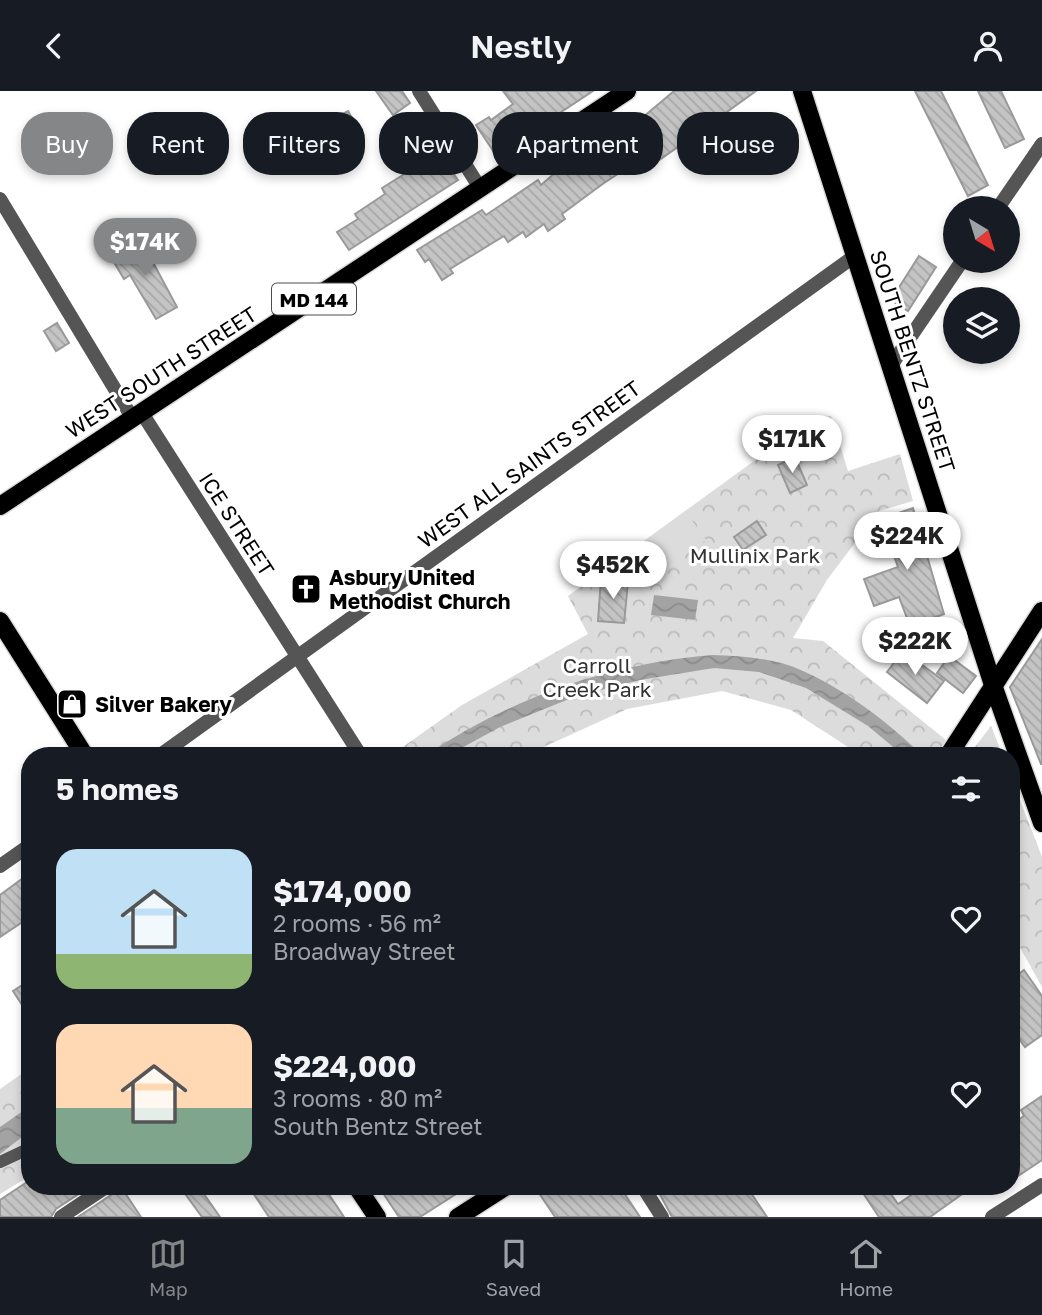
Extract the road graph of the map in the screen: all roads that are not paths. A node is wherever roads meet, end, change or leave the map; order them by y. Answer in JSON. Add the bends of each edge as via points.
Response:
{"nodes":[{"id":1,"x":419,"y":91,"type":"edge"},
{"id":2,"x":627,"y":91,"type":"edge"},
{"id":3,"x":802,"y":91,"type":"edge"},
{"id":4,"x":1042,"y":144,"type":"edge"},
{"id":5,"x":480,"y":188,"type":"junction"},
{"id":6,"x":1006,"y":196,"type":"edge"},
{"id":7,"x":0,"y":199,"type":"edge"},
{"id":8,"x":856,"y":255,"type":"junction"},
{"id":9,"x":954,"y":273,"type":"edge"},
{"id":10,"x":890,"y":367,"type":"junction"},
{"id":11,"x":137,"y":416,"type":"junction"},
{"id":12,"x":0,"y":506,"type":"edge"},
{"id":13,"x":1042,"y":611,"type":"edge"},
{"id":14,"x":0,"y":621,"type":"edge"},
{"id":15,"x":298,"y":658,"type":"junction"},
{"id":16,"x":993,"y":685,"type":"junction"},
{"id":17,"x":79,"y":747,"type":"edge"},
{"id":18,"x":172,"y":747,"type":"edge"},
{"id":19,"x":355,"y":747,"type":"edge"},
{"id":20,"x":954,"y":747,"type":"edge"},
{"id":21,"x":1015,"y":747,"type":"edge"},
{"id":22,"x":1020,"y":761,"type":"edge"},
{"id":23,"x":1041,"y":820,"type":"edge"},
{"id":24,"x":21,"y":851,"type":"edge"},
{"id":25,"x":0,"y":866,"type":"edge"},
{"id":26,"x":21,"y":1152,"type":"edge"},
{"id":27,"x":0,"y":1162,"type":"edge"},
{"id":28,"x":1042,"y":1185,"type":"edge"},
{"id":29,"x":94,"y":1195,"type":"edge"},
{"id":30,"x":362,"y":1195,"type":"edge"},
{"id":31,"x":492,"y":1195,"type":"edge"},
{"id":32,"x":648,"y":1195,"type":"edge"},
{"id":33,"x":61,"y":1217,"type":"edge"},
{"id":34,"x":377,"y":1217,"type":"edge"},
{"id":35,"x":458,"y":1217,"type":"edge"},
{"id":36,"x":662,"y":1217,"type":"edge"},
{"id":37,"x":992,"y":1217,"type":"edge"}],
"edges":[{"from":1,"to":5,"type":"street"},
{"from":2,"to":5,"type":"main road","name":"WEST SOUTH STREET","number":"MD 144"},
{"from":3,"to":8,"type":"main road","name":"SOUTH BENTZ STREET"},
{"from":4,"to":6,"type":"street"},
{"from":5,"to":11,"type":"main road","name":"WEST SOUTH STREET","number":"MD 144"},
{"from":7,"to":11,"type":"street","name":"ICE STREET"},
{"from":8,"to":10,"type":"main road","name":"SOUTH BENTZ STREET"},
{"from":8,"to":15,"type":"street","name":"WEST ALL SAINTS STREET"},
{"from":9,"to":10,"type":"street"},
{"from":10,"to":16,"type":"main road","name":"SOUTH BENTZ STREET"},
{"from":11,"to":12,"type":"main road","name":"WEST SOUTH STREET","number":"MD 144"},
{"from":11,"to":15,"type":"street","name":"ICE STREET"},
{"from":13,"to":16,"type":"main road"},
{"from":14,"to":17,"type":"main road"},
{"from":15,"to":18,"type":"street","name":"WEST ALL SAINTS STREET"},
{"from":15,"to":19,"type":"street","name":"ICE STREET"},
{"from":16,"to":20,"type":"main road"},
{"from":16,"to":21,"type":"main road","name":"SOUTH BENTZ STREET"},
{"from":22,"to":23,"type":"main road","name":"SOUTH BENTZ STREET"},
{"from":24,"to":25,"type":"street"},
{"from":26,"to":27,"type":"street"},
{"from":28,"to":37,"type":"street"},
{"from":29,"to":33,"type":"street"},
{"from":30,"to":34,"type":"main road"},
{"from":31,"to":35,"type":"main road"},
{"from":32,"to":36,"type":"street"}]}
